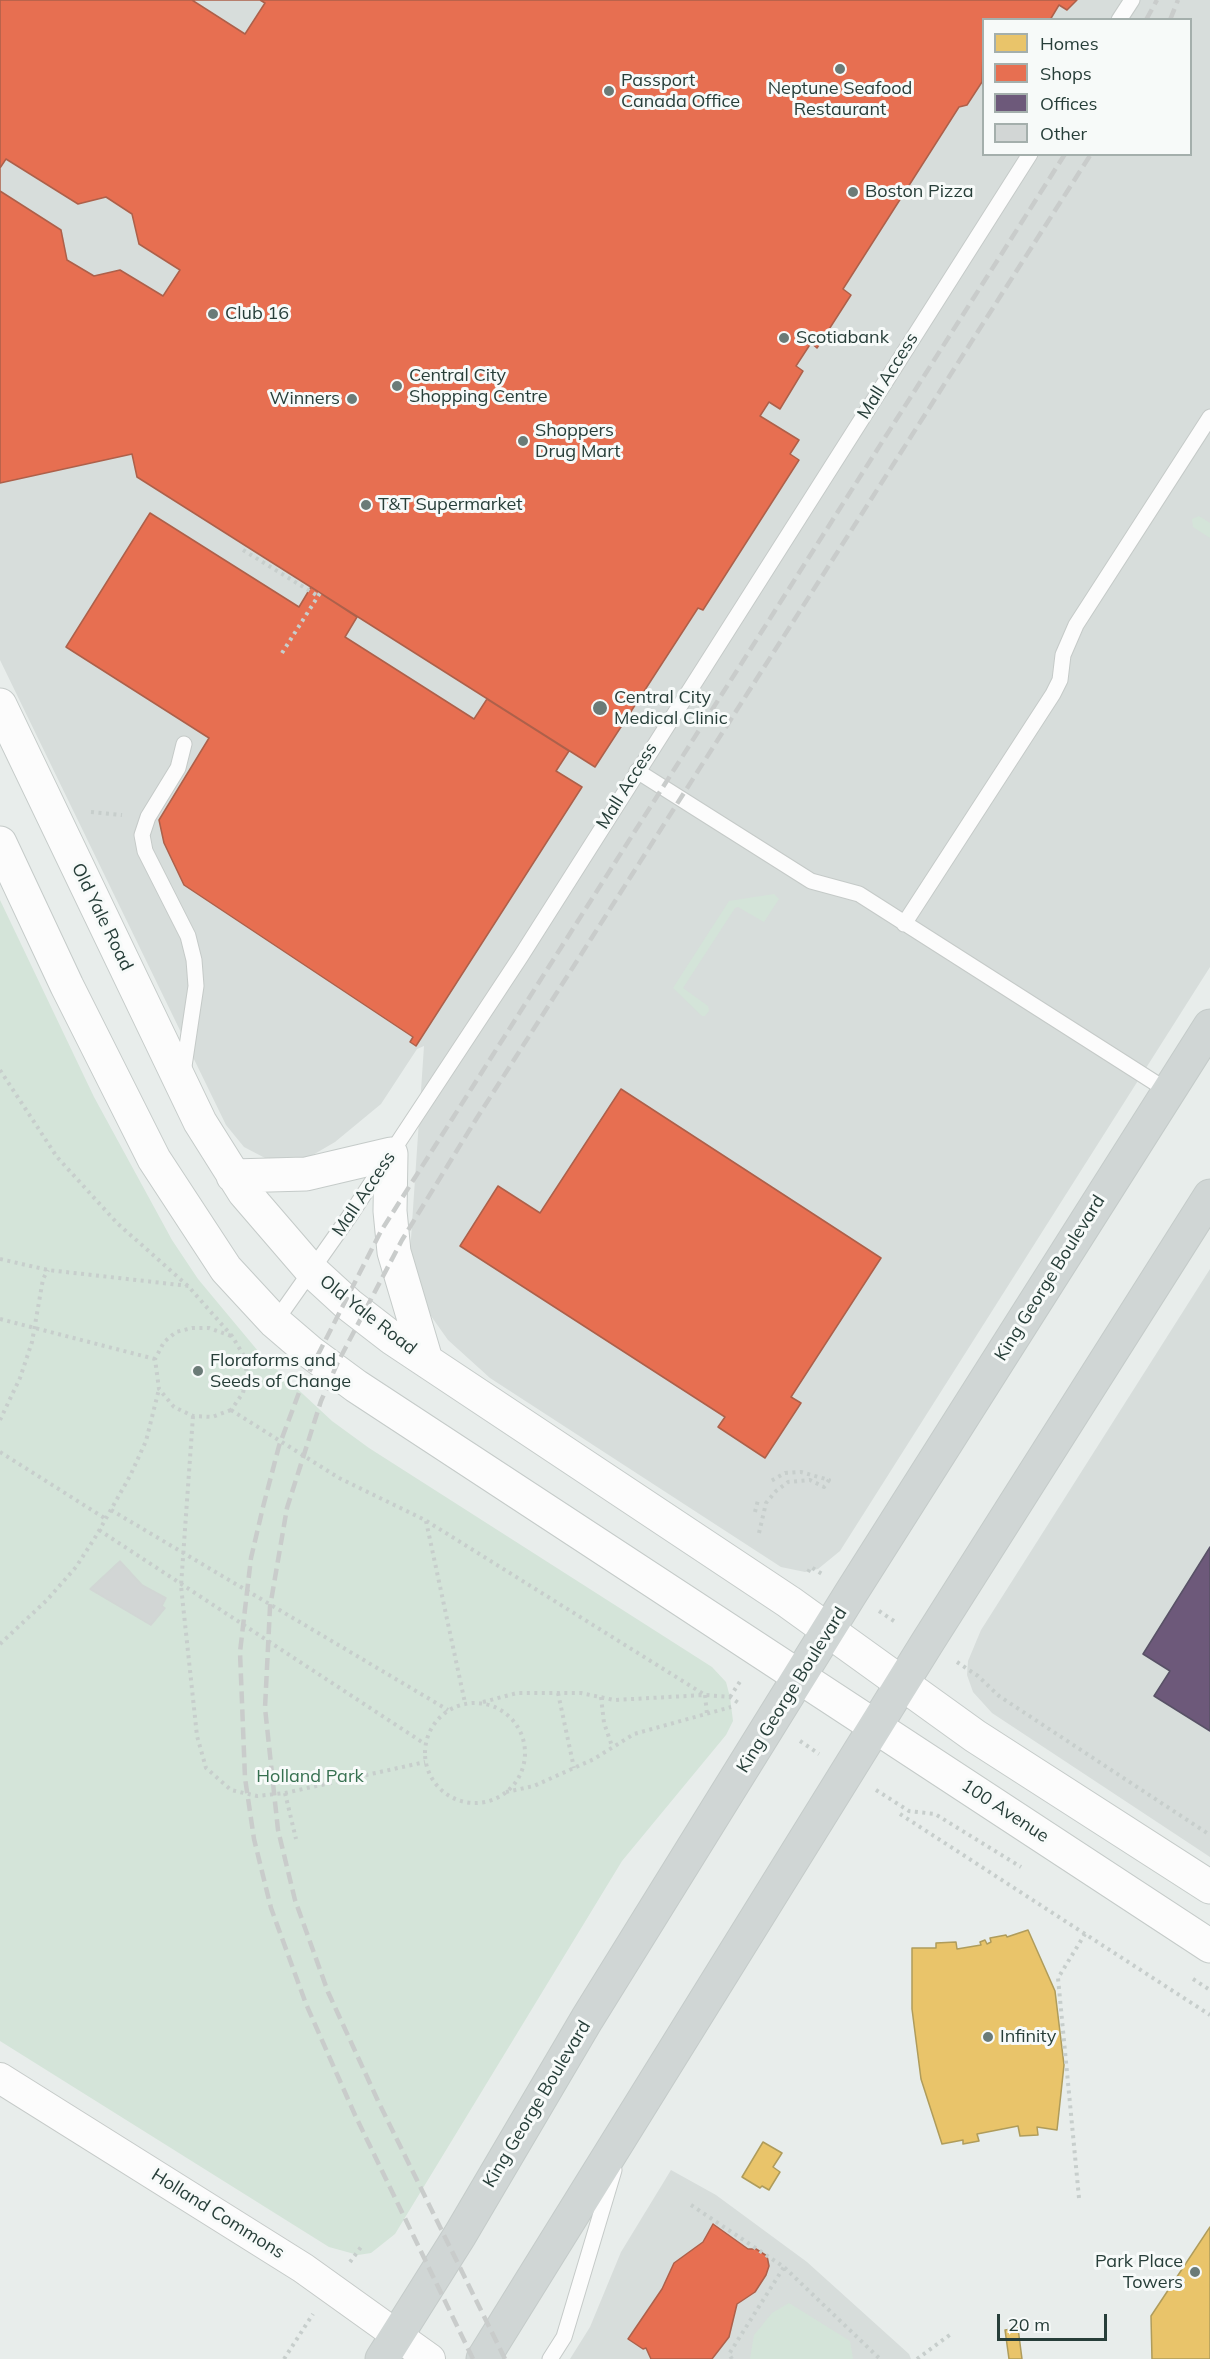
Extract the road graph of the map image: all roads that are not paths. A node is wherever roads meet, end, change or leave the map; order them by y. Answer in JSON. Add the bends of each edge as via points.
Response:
{"nodes":[{"id":1,"x":1132,"y":0,"type":"edge"},
{"id":2,"x":1120,"y":18,"type":"edge"},
{"id":3,"x":1029,"y":156,"type":"edge"},
{"id":4,"x":1210,"y":417,"type":"edge"},
{"id":5,"x":0,"y":705,"type":"edge"},
{"id":6,"x":184,"y":744,"type":"dead end"},
{"id":7,"x":637,"y":771,"type":"junction"},
{"id":8,"x":0,"y":843,"type":"edge"},
{"id":9,"x":904,"y":924,"type":"junction"},
{"id":10,"x":1210,"y":1026,"type":"edge"},
{"id":11,"x":182,"y":1083,"type":"junction"},
{"id":12,"x":1168,"y":1091,"type":"junction"},
{"id":13,"x":391,"y":1154,"type":"junction"},
{"id":14,"x":233,"y":1176,"type":"junction"},
{"id":15,"x":1210,"y":1196,"type":"edge"},
{"id":16,"x":312,"y":1271,"type":"junction"},
{"id":17,"x":275,"y":1322,"type":"junction"},
{"id":18,"x":426,"y":1360,"type":"junction"},
{"id":19,"x":829,"y":1630,"type":"junction"},
{"id":20,"x":800,"y":1676,"type":"junction"},
{"id":21,"x":902,"y":1683,"type":"junction"},
{"id":22,"x":876,"y":1726,"type":"junction"},
{"id":23,"x":1210,"y":1887,"type":"edge"},
{"id":24,"x":1210,"y":1946,"type":"edge"},
{"id":25,"x":0,"y":2078,"type":"edge"},
{"id":26,"x":628,"y":2123,"type":"junction"},
{"id":27,"x":390,"y":2347,"type":"edge"},
{"id":28,"x":430,"y":2359,"type":"edge"},
{"id":29,"x":483,"y":2359,"type":"edge"},
{"id":30,"x":550,"y":2359,"type":"edge"}],
"edges":[{"from":1,"to":2,"type":"lane"},
{"from":3,"to":7,"type":"lane","name":"Mall Access"},
{"from":4,"to":9,"type":"lane","via":[[1076,625],[1053,694]]},
{"from":5,"to":11,"type":"main road","name":"Old Yale Road"},
{"from":6,"to":11,"type":"lane","via":[[177,768],[148,817],[142,835],[145,851],[188,936],[194,960],[196,986]]},
{"from":7,"to":9,"type":"lane","via":[[811,881],[859,894]]},
{"from":7,"to":13,"type":"lane","name":"Mall Access"},
{"from":8,"to":17,"type":"main road","via":[[154,1159],[226,1269]]},
{"from":9,"to":12,"type":"lane"},
{"from":10,"to":12,"type":"main road","name":"King George Boulevard"},
{"from":11,"to":14,"type":"main road","name":"Old Yale Road"},
{"from":12,"to":19,"type":"main road","name":"King George Boulevard"},
{"from":13,"to":14,"type":"main road","via":[[306,1174]]},
{"from":13,"to":16,"type":"lane","name":"Mall Access"},
{"from":13,"to":18,"type":"main road","via":[[394,1252]]},
{"from":14,"to":16,"type":"main road","name":"Old Yale Road","via":[[274,1230]]},
{"from":15,"to":21,"type":"main road"},
{"from":16,"to":17,"type":"lane","name":"Mall Access"},
{"from":16,"to":18,"type":"main road","name":"Old Yale Road","via":[[348,1304]]},
{"from":17,"to":20,"type":"main road","via":[[357,1386]]},
{"from":18,"to":19,"type":"main road","name":"Old Yale Road"},
{"from":19,"to":20,"type":"main road","name":"King George Boulevard"},
{"from":19,"to":21,"type":"main road","name":"Old Yale Road"},
{"from":20,"to":22,"type":"main road","name":"100 Avenue"},
{"from":20,"to":27,"type":"main road","name":"King George Boulevard"},
{"from":21,"to":22,"type":"main road"},
{"from":21,"to":23,"type":"main road","via":[[975,1736]]},
{"from":22,"to":24,"type":"main road","name":"100 Avenue"},
{"from":22,"to":26,"type":"main road"},
{"from":25,"to":27,"type":"street","name":"Holland Commons","via":[[303,2268]]},
{"from":26,"to":29,"type":"main road"},
{"from":26,"to":30,"type":"lane","via":[[564,2337]]},
{"from":27,"to":28,"type":"street","name":"Holland Commons"}]}
